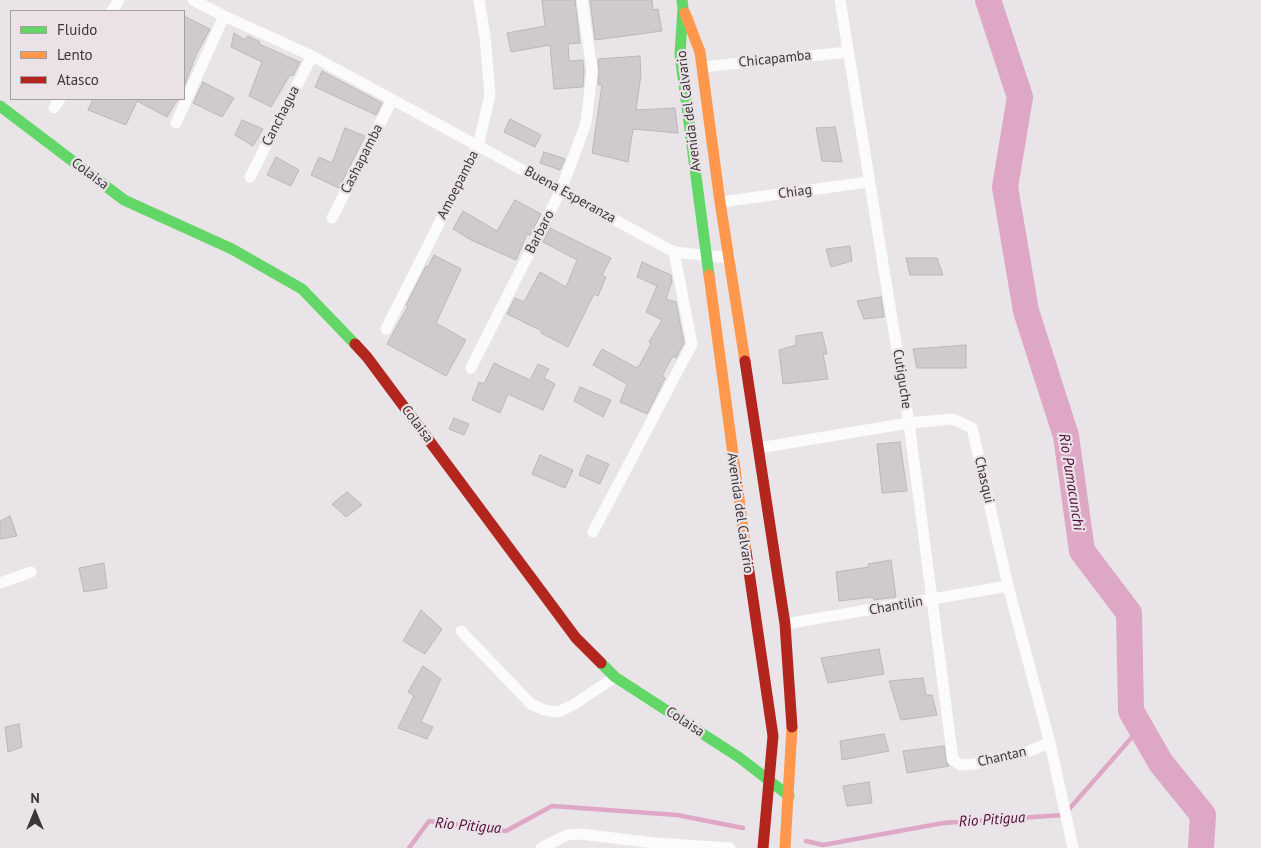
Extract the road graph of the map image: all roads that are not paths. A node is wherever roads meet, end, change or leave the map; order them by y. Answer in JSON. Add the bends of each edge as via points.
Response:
{"nodes":[{"id":1,"x":192,"y":0,"type":"edge"},
{"id":2,"x":479,"y":0,"type":"edge"},
{"id":3,"x":582,"y":0,"type":"edge"},
{"id":4,"x":840,"y":0,"type":"edge"},
{"id":5,"x":682,"y":4,"type":"edge"},
{"id":6,"x":224,"y":16,"type":"junction"},
{"id":7,"x":848,"y":52,"type":"junction"},
{"id":8,"x":312,"y":56,"type":"junction"},
{"id":9,"x":702,"y":68,"type":"junction"},
{"id":10,"x":392,"y":100,"type":"junction"},
{"id":11,"x":0,"y":106,"type":"edge"},
{"id":12,"x":176,"y":123,"type":"dead end"},
{"id":13,"x":478,"y":146,"type":"junction"},
{"id":14,"x":250,"y":176,"type":"dead end"},
{"id":15,"x":870,"y":182,"type":"junction"},
{"id":16,"x":561,"y":190,"type":"junction"},
{"id":17,"x":720,"y":202,"type":"junction"},
{"id":18,"x":332,"y":218,"type":"dead end"},
{"id":19,"x":674,"y":252,"type":"junction"},
{"id":20,"x":707,"y":257,"type":"junction"},
{"id":21,"x":730,"y":258,"type":"junction"},
{"id":22,"x":386,"y":329,"type":"dead end"},
{"id":23,"x":471,"y":368,"type":"dead end"},
{"id":24,"x":909,"y":423,"type":"junction"},
{"id":25,"x":759,"y":448,"type":"junction"},
{"id":26,"x":593,"y":532,"type":"dead end"},
{"id":27,"x":31,"y":572,"type":"dead end"},
{"id":28,"x":0,"y":583,"type":"edge"},
{"id":29,"x":1008,"y":586,"type":"junction"},
{"id":30,"x":932,"y":600,"type":"junction"},
{"id":31,"x":785,"y":624,"type":"junction"},
{"id":32,"x":462,"y":631,"type":"dead end"},
{"id":33,"x":615,"y":677,"type":"junction"},
{"id":34,"x":1050,"y":744,"type":"junction"},
{"id":35,"x":954,"y":760,"type":"joint"},
{"id":36,"x":768,"y":781,"type":"junction"},
{"id":37,"x":789,"y":796,"type":"junction"},
{"id":38,"x":541,"y":848,"type":"edge"},
{"id":39,"x":730,"y":848,"type":"edge"},
{"id":40,"x":764,"y":848,"type":"edge"},
{"id":41,"x":785,"y":848,"type":"edge"},
{"id":42,"x":1073,"y":848,"type":"edge"}],
"edges":[{"from":1,"to":6,"type":"street","name":"Buena Esperanza"},
{"from":2,"to":13,"type":"street","name":"Amoepamba","via":[[490,95]]},
{"from":3,"to":16,"type":"street","name":"Barbaro","via":[[592,71],[586,123]]},
{"from":4,"to":7,"type":"street","name":"Cutiguche"},
{"from":5,"to":9,"type":"street","name":"Avenida del Calvario","via":[[700,52]]},
{"from":5,"to":20,"type":"street","name":"Avenida del Calvario","via":[[680,54]]},
{"from":6,"to":8,"type":"street","name":"Buena Esperanza"},
{"from":6,"to":12,"type":"street"},
{"from":7,"to":9,"type":"street","name":"Chicapamba"},
{"from":7,"to":15,"type":"street","name":"Cutiguche"},
{"from":8,"to":10,"type":"street","name":"Buena Esperanza"},
{"from":8,"to":14,"type":"street","name":"Canchagua"},
{"from":9,"to":17,"type":"street","name":"Avenida del Calvario"},
{"from":10,"to":13,"type":"street","name":"Buena Esperanza"},
{"from":10,"to":18,"type":"street","name":"Cashapamba"},
{"from":11,"to":33,"type":"street","name":"Colaisa","via":[[124,200],[232,248],[302,289],[367,357],[576,638]]},
{"from":13,"to":16,"type":"street","name":"Buena Esperanza"},
{"from":13,"to":22,"type":"street","name":"Amoepamba"},
{"from":15,"to":17,"type":"street","name":"Chiag"},
{"from":15,"to":24,"type":"street","name":"Cutiguche"},
{"from":16,"to":19,"type":"street","name":"Buena Esperanza"},
{"from":16,"to":23,"type":"street","name":"Barbaro"},
{"from":17,"to":21,"type":"street","name":"Avenida del Calvario"},
{"from":19,"to":20,"type":"street"},
{"from":19,"to":26,"type":"street","via":[[692,344]]},
{"from":20,"to":21,"type":"street"},
{"from":20,"to":36,"type":"street","name":"Avenida del Calvario","via":[[773,736]]},
{"from":21,"to":25,"type":"street","name":"Avenida del Calvario"},
{"from":24,"to":25,"type":"street","name":"Chasqui"},
{"from":24,"to":29,"type":"street","name":"Chasqui","via":[[953,419],[972,428]]},
{"from":24,"to":30,"type":"street","name":"Cutiguche"},
{"from":25,"to":31,"type":"street","name":"Avenida del Calvario"},
{"from":27,"to":28,"type":"street"},
{"from":29,"to":30,"type":"street","name":"Chantilin"},
{"from":29,"to":34,"type":"street","name":"Chasqui"},
{"from":30,"to":31,"type":"street","name":"Chantilin"},
{"from":30,"to":35,"type":"street","name":"Cutiguche"},
{"from":31,"to":37,"type":"street","name":"Avenida del Calvario","via":[[792,729]]},
{"from":32,"to":33,"type":"street","via":[[532,704],[544,710],[558,712],[574,705]]},
{"from":33,"to":36,"type":"street","name":"Colaisa","via":[[740,758]]},
{"from":34,"to":35,"type":"street","name":"Chantan","via":[[974,764],[961,765]]},
{"from":34,"to":42,"type":"street","name":"Chasqui"},
{"from":36,"to":37,"type":"street","name":"Colaisa"},
{"from":36,"to":40,"type":"street","name":"Avenida del Calvario"},
{"from":37,"to":41,"type":"street","name":"Avenida del Calvario"},
{"from":38,"to":39,"type":"street","via":[[567,835],[581,834]]}]}
